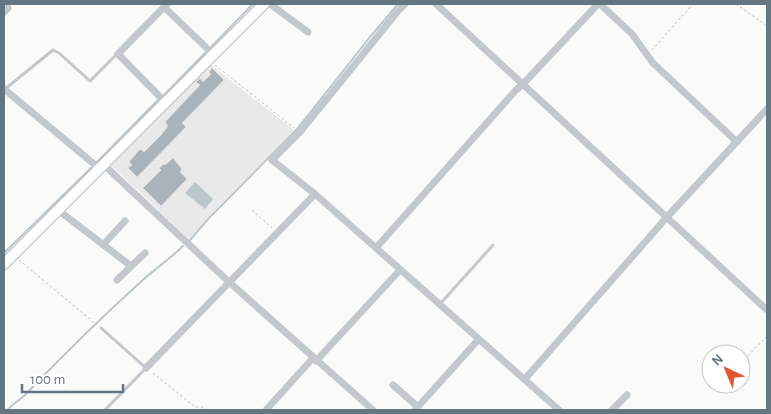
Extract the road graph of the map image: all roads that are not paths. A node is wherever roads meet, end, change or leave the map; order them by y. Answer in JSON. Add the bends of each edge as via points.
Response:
{"nodes":[{"id":1,"x":263,"y":4,"type":"edge"},
{"id":2,"x":405,"y":4,"type":"edge"},
{"id":3,"x":436,"y":4,"type":"edge"},
{"id":4,"x":599,"y":4,"type":"edge"},
{"id":5,"x":166,"y":5,"type":"edge"},
{"id":6,"x":308,"y":32,"type":"dead end"},
{"id":7,"x":118,"y":54,"type":"junction"},
{"id":8,"x":211,"y":58,"type":"junction"},
{"id":9,"x":523,"y":84,"type":"junction"},
{"id":10,"x":4,"y":89,"type":"edge"},
{"id":11,"x":166,"y":103,"type":"junction"},
{"id":12,"x":767,"y":109,"type":"edge"},
{"id":13,"x":737,"y":142,"type":"junction"},
{"id":14,"x":102,"y":167,"type":"junction"},
{"id":15,"x":315,"y":194,"type":"junction"},
{"id":16,"x":58,"y":210,"type":"junction"},
{"id":17,"x":668,"y":217,"type":"junction"},
{"id":18,"x":124,"y":221,"type":"dead end"},
{"id":19,"x":103,"y":245,"type":"junction"},
{"id":20,"x":493,"y":245,"type":"dead end"},
{"id":21,"x":376,"y":248,"type":"junction"},
{"id":22,"x":145,"y":253,"type":"dead end"},
{"id":23,"x":6,"y":258,"type":"edge"},
{"id":24,"x":131,"y":266,"type":"junction"},
{"id":25,"x":400,"y":270,"type":"junction"},
{"id":26,"x":117,"y":280,"type":"dead end"},
{"id":27,"x":229,"y":282,"type":"junction"},
{"id":28,"x":440,"y":304,"type":"junction"},
{"id":29,"x":767,"y":310,"type":"edge"},
{"id":30,"x":101,"y":328,"type":"road end"},
{"id":31,"x":479,"y":339,"type":"junction"},
{"id":32,"x":314,"y":360,"type":"junction"},
{"id":33,"x":146,"y":368,"type":"junction"},
{"id":34,"x":525,"y":380,"type":"junction"},
{"id":35,"x":393,"y":385,"type":"dead end"},
{"id":36,"x":627,"y":395,"type":"dead end"},
{"id":37,"x":417,"y":409,"type":"edge"},
{"id":38,"x":105,"y":410,"type":"edge"},
{"id":39,"x":266,"y":410,"type":"edge"},
{"id":40,"x":373,"y":410,"type":"edge"},
{"id":41,"x":559,"y":410,"type":"edge"},
{"id":42,"x":612,"y":410,"type":"edge"}],
"edges":[{"from":1,"to":6,"type":"street"},
{"from":1,"to":8,"type":"street"},
{"from":2,"to":15,"type":"street","via":[[300,132],[272,160]]},
{"from":3,"to":9,"type":"street"},
{"from":4,"to":9,"type":"street"},
{"from":4,"to":13,"type":"street","via":[[632,34],[653,63]]},
{"from":5,"to":7,"type":"street"},
{"from":5,"to":8,"type":"street"},
{"from":7,"to":10,"type":"lane","via":[[90,81],[53,50]]},
{"from":7,"to":11,"type":"street"},
{"from":8,"to":11,"type":"street"},
{"from":9,"to":17,"type":"street"},
{"from":9,"to":21,"type":"street"},
{"from":10,"to":14,"type":"street"},
{"from":11,"to":14,"type":"street"},
{"from":12,"to":13,"type":"street"},
{"from":13,"to":17,"type":"street"},
{"from":14,"to":16,"type":"street"},
{"from":14,"to":27,"type":"street"},
{"from":15,"to":21,"type":"street"},
{"from":15,"to":27,"type":"street"},
{"from":16,"to":19,"type":"street"},
{"from":16,"to":23,"type":"street"},
{"from":17,"to":29,"type":"street"},
{"from":17,"to":34,"type":"street"},
{"from":18,"to":19,"type":"street"},
{"from":19,"to":24,"type":"street"},
{"from":20,"to":28,"type":"lane"},
{"from":21,"to":25,"type":"street"},
{"from":22,"to":24,"type":"street"},
{"from":24,"to":26,"type":"street"},
{"from":25,"to":28,"type":"street"},
{"from":25,"to":32,"type":"street"},
{"from":27,"to":32,"type":"street"},
{"from":27,"to":33,"type":"street"},
{"from":28,"to":31,"type":"street"},
{"from":30,"to":33,"type":"lane"},
{"from":31,"to":34,"type":"street"},
{"from":31,"to":37,"type":"street"},
{"from":32,"to":39,"type":"street"},
{"from":32,"to":40,"type":"street"},
{"from":33,"to":38,"type":"lane"},
{"from":34,"to":41,"type":"street"},
{"from":35,"to":37,"type":"street"},
{"from":36,"to":42,"type":"street"}]}
